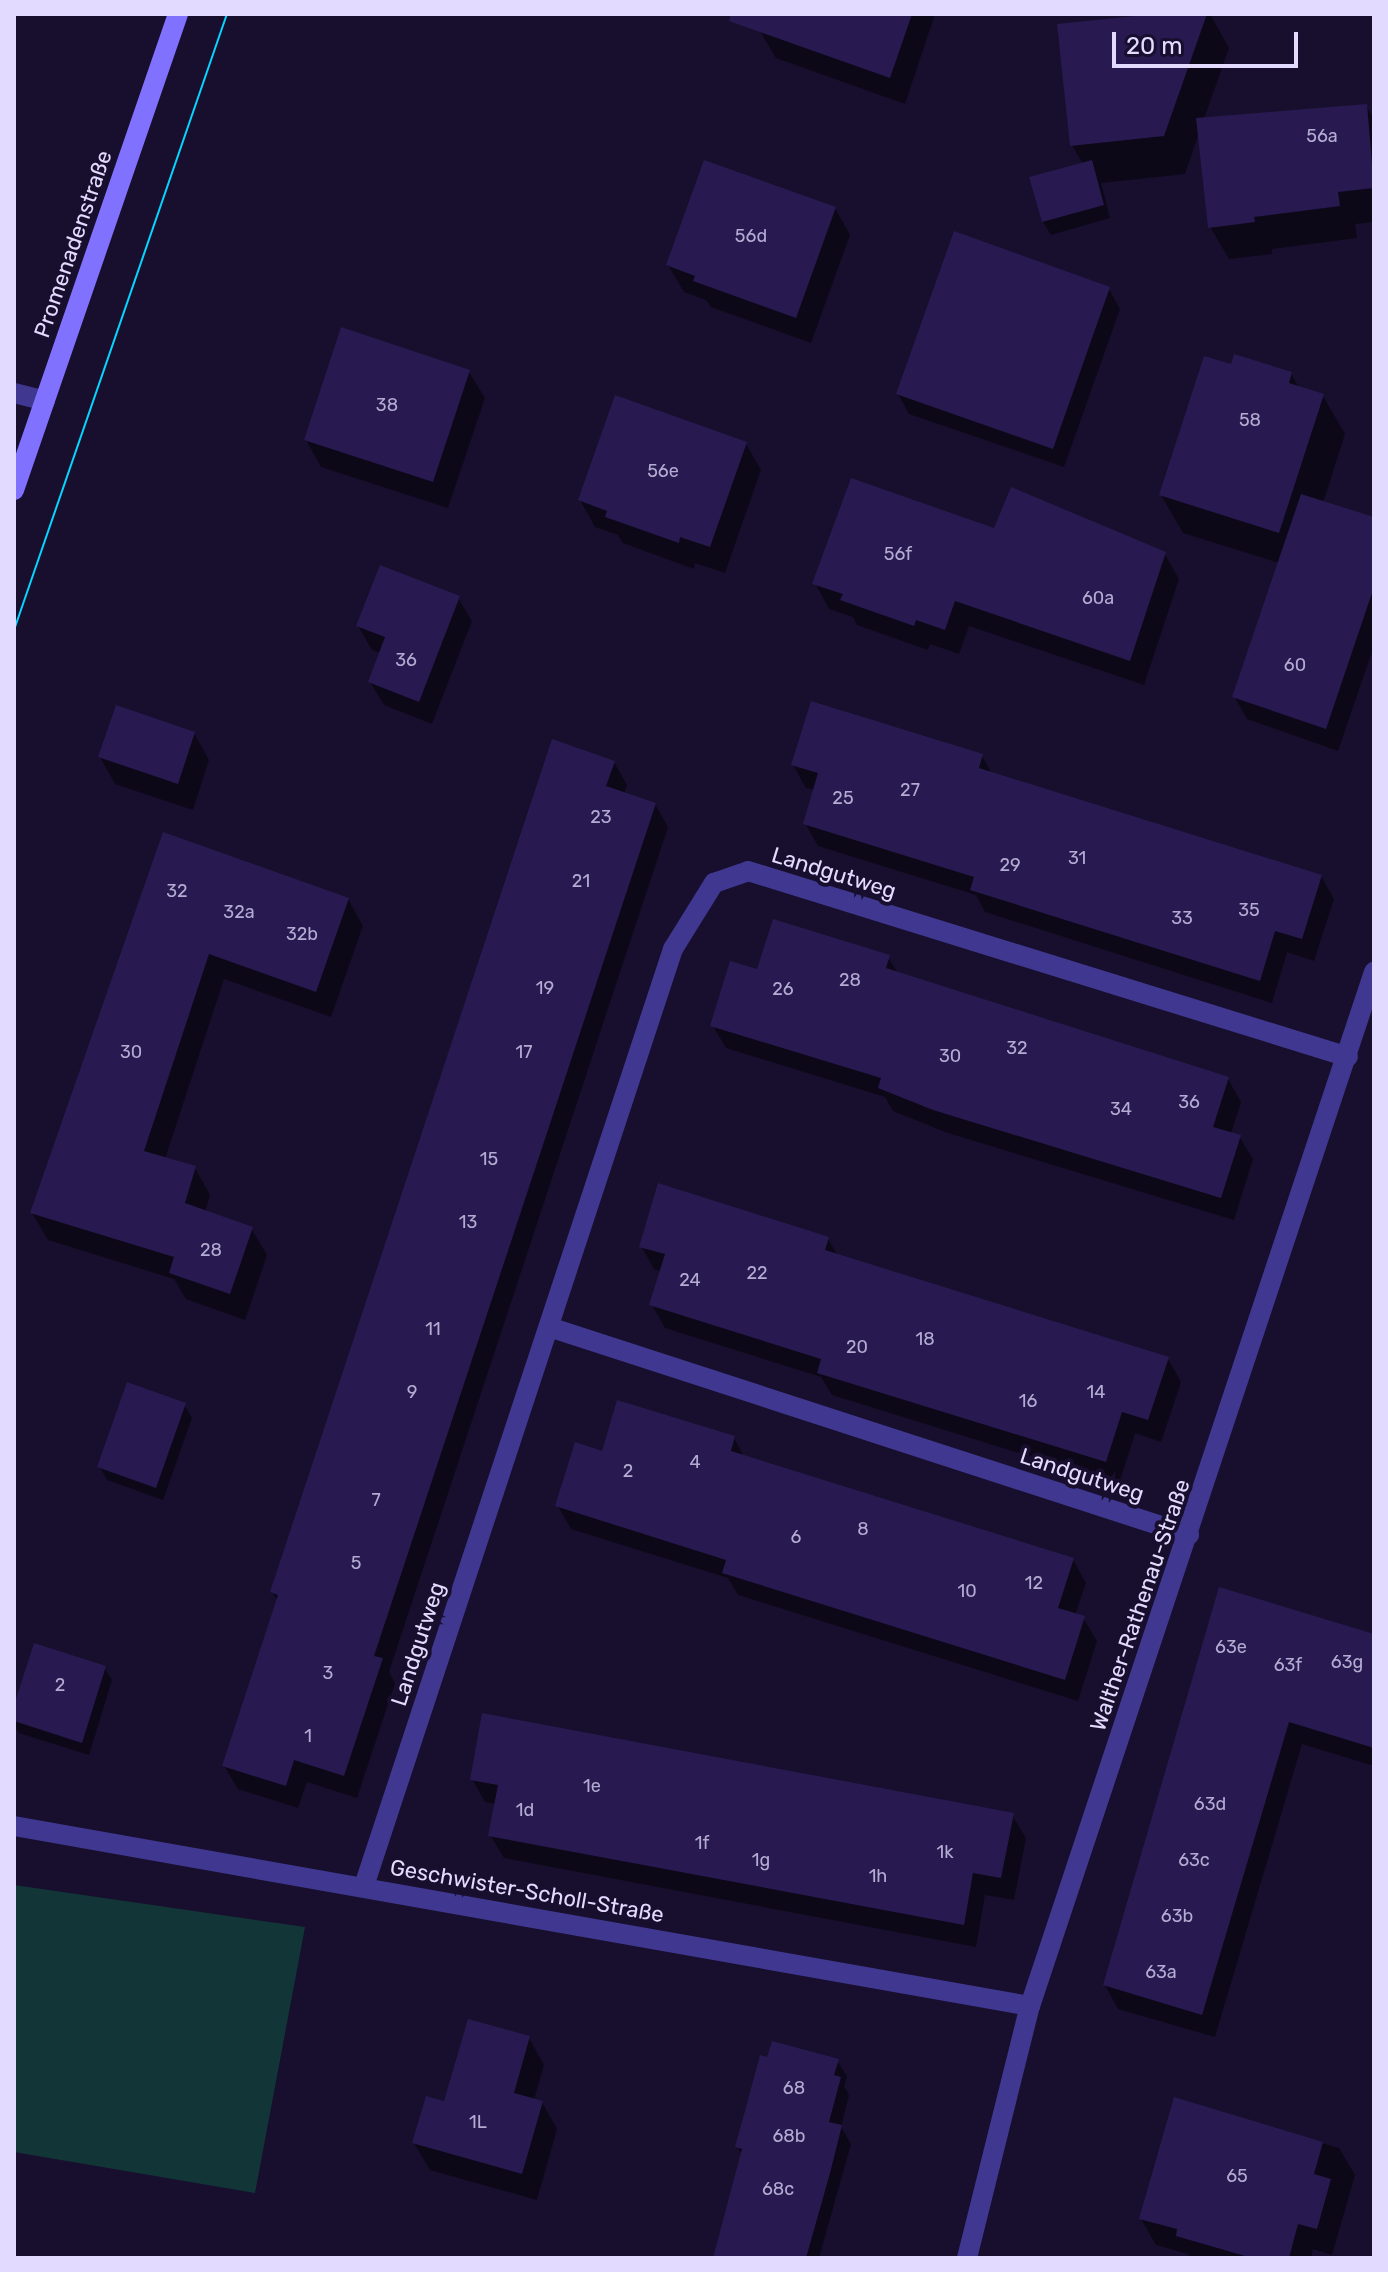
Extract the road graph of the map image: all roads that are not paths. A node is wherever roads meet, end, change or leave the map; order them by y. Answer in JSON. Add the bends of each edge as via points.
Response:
{"nodes":[{"id":1,"x":178,"y":14,"type":"edge"},
{"id":2,"x":14,"y":393,"type":"edge"},
{"id":3,"x":45,"y":401,"type":"junction"},
{"id":4,"x":14,"y":490,"type":"edge"},
{"id":5,"x":1374,"y":972,"type":"edge"},
{"id":6,"x":1348,"y":1057,"type":"junction"},
{"id":7,"x":549,"y":1327,"type":"junction"},
{"id":8,"x":1189,"y":1535,"type":"junction"},
{"id":9,"x":14,"y":1826,"type":"edge"},
{"id":10,"x":364,"y":1886,"type":"junction"},
{"id":11,"x":1030,"y":2006,"type":"junction"},
{"id":12,"x":967,"y":2258,"type":"edge"}],
"edges":[{"from":1,"to":3,"type":"main road","name":"Promenadenstraße"},
{"from":2,"to":3,"type":"street"},
{"from":3,"to":4,"type":"main road","name":"Promenadenstraße"},
{"from":5,"to":6,"type":"street","name":"Walther-Rathenau-Straße"},
{"from":6,"to":7,"type":"street","name":"Landgutweg","via":[[748,871],[714,883],[673,949]]},
{"from":6,"to":8,"type":"street","name":"Walther-Rathenau-Straße"},
{"from":7,"to":8,"type":"street","name":"Landgutweg"},
{"from":7,"to":10,"type":"street","name":"Landgutweg"},
{"from":8,"to":11,"type":"street","name":"Walther-Rathenau-Straße"},
{"from":9,"to":10,"type":"street","name":"Geschwister-Scholl-Straße"},
{"from":10,"to":11,"type":"street","name":"Geschwister-Scholl-Straße"},
{"from":11,"to":12,"type":"street","name":"Walther-Rathenau-Straße"}]}
